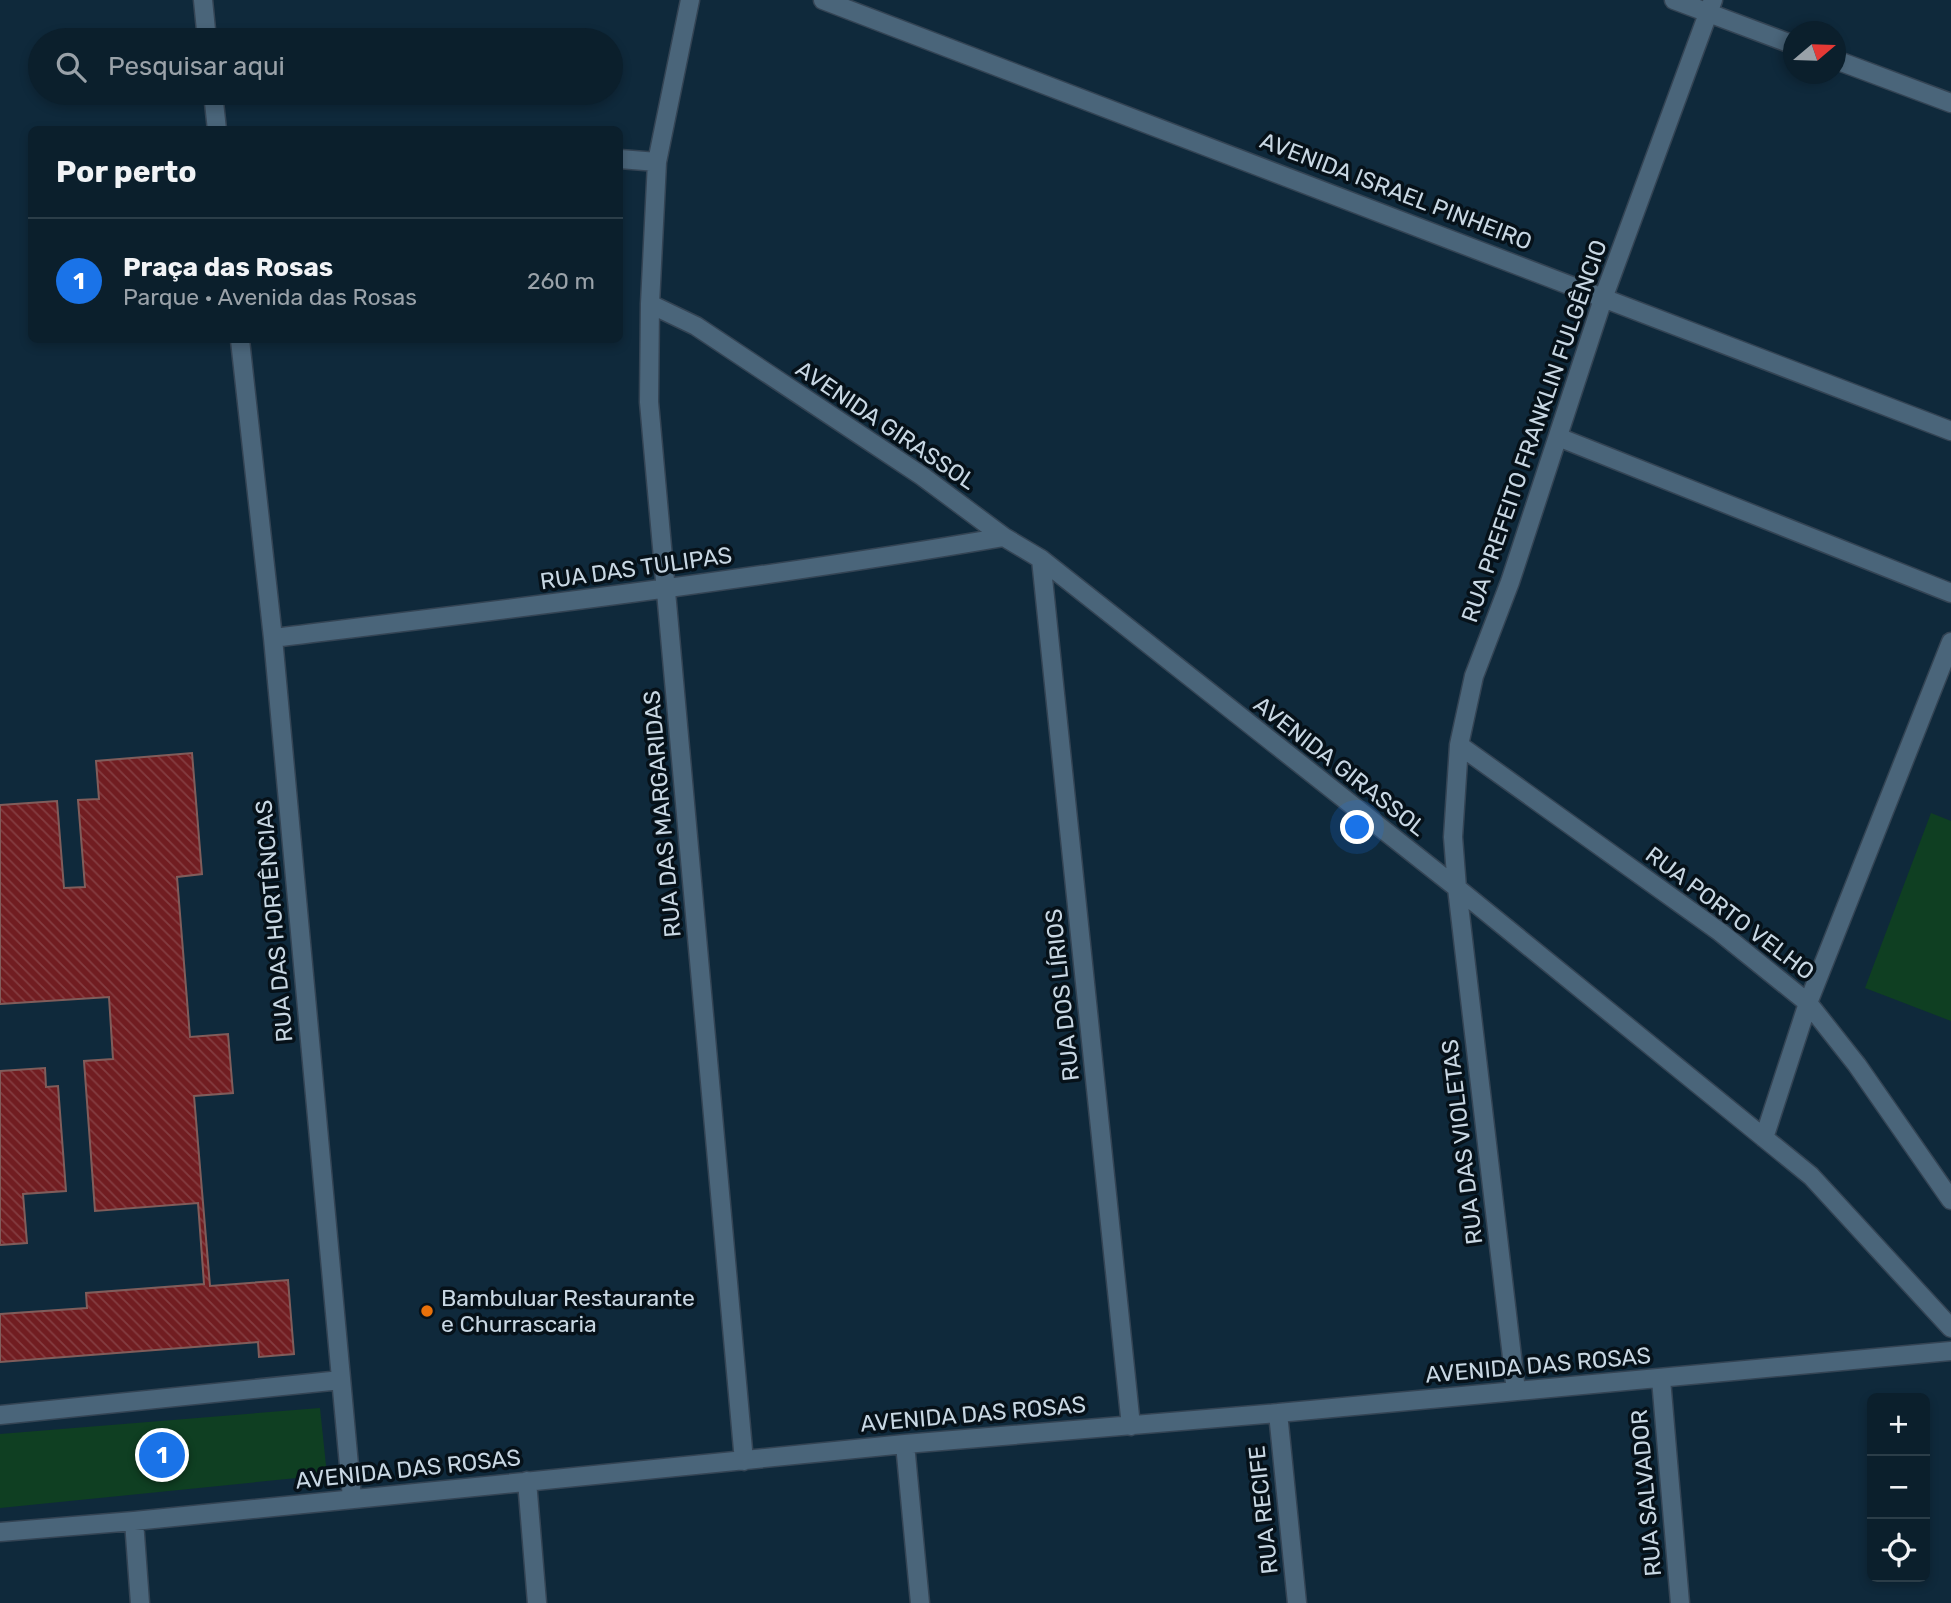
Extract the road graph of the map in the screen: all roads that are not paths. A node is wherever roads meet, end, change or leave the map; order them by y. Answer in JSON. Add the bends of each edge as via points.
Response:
{"nodes":[{"id":1,"x":203,"y":0,"type":"edge"},
{"id":2,"x":690,"y":0,"type":"edge"},
{"id":3,"x":822,"y":0,"type":"edge"},
{"id":4,"x":1674,"y":0,"type":"edge"},
{"id":5,"x":1711,"y":7,"type":"edge"},
{"id":6,"x":206,"y":28,"type":"edge"},
{"id":7,"x":1783,"y":40,"type":"edge"},
{"id":8,"x":1846,"y":64,"type":"edge"},
{"id":9,"x":1950,"y":101,"type":"edge"},
{"id":10,"x":214,"y":105,"type":"edge"},
{"id":11,"x":217,"y":126,"type":"edge"},
{"id":12,"x":623,"y":159,"type":"edge"},
{"id":13,"x":657,"y":162,"type":"junction"},
{"id":14,"x":1604,"y":296,"type":"junction"},
{"id":15,"x":650,"y":304,"type":"junction"},
{"id":16,"x":240,"y":343,"type":"edge"},
{"id":17,"x":1951,"y":430,"type":"edge"},
{"id":18,"x":1558,"y":437,"type":"junction"},
{"id":19,"x":1004,"y":537,"type":"junction"},
{"id":20,"x":1041,"y":559,"type":"junction"},
{"id":21,"x":666,"y":590,"type":"junction"},
{"id":22,"x":1951,"y":593,"type":"edge"},
{"id":23,"x":273,"y":638,"type":"junction"},
{"id":24,"x":1951,"y":642,"type":"edge"},
{"id":25,"x":1459,"y":745,"type":"junction"},
{"id":26,"x":1457,"y":888,"type":"junction"},
{"id":27,"x":1808,"y":1003,"type":"junction"},
{"id":28,"x":1764,"y":1138,"type":"junction"},
{"id":29,"x":1951,"y":1200,"type":"edge"},
{"id":30,"x":1951,"y":1328,"type":"edge"},
{"id":31,"x":1951,"y":1351,"type":"edge"},
{"id":32,"x":1661,"y":1379,"type":"junction"},
{"id":33,"x":341,"y":1380,"type":"junction"},
{"id":34,"x":1516,"y":1391,"type":"junction"},
{"id":35,"x":1278,"y":1413,"type":"junction"},
{"id":36,"x":0,"y":1415,"type":"edge"},
{"id":37,"x":1131,"y":1426,"type":"junction"},
{"id":38,"x":905,"y":1444,"type":"junction"},
{"id":39,"x":744,"y":1461,"type":"junction"},
{"id":40,"x":527,"y":1482,"type":"junction"},
{"id":41,"x":352,"y":1498,"type":"junction"},
{"id":42,"x":134,"y":1521,"type":"junction"},
{"id":43,"x":0,"y":1532,"type":"edge"},
{"id":44,"x":140,"y":1603,"type":"edge"},
{"id":45,"x":537,"y":1603,"type":"edge"},
{"id":46,"x":920,"y":1603,"type":"edge"},
{"id":47,"x":1297,"y":1603,"type":"edge"},
{"id":48,"x":1680,"y":1603,"type":"edge"}],
"edges":[{"from":1,"to":6,"type":"street"},
{"from":2,"to":13,"type":"street","name":"RUA DAS MARGARIDAS"},
{"from":3,"to":14,"type":"street","name":"AVENIDA ISRAEL PINHEIRO"},
{"from":4,"to":5,"type":"street"},
{"from":5,"to":7,"type":"street"},
{"from":5,"to":14,"type":"street","name":"RUA PREFEITO FRANKLIN FULGÊNCIO"},
{"from":8,"to":9,"type":"street"},
{"from":10,"to":11,"type":"street"},
{"from":12,"to":13,"type":"street"},
{"from":13,"to":15,"type":"street","name":"RUA DAS MARGARIDAS"},
{"from":14,"to":17,"type":"street","name":"AVENIDA ISRAEL PINHEIRO"},
{"from":14,"to":18,"type":"street","name":"RUA PREFEITO FRANKLIN FULGÊNCIO"},
{"from":15,"to":19,"type":"street","name":"AVENIDA GIRASSOL","via":[[696,326],[922,476]]},
{"from":15,"to":21,"type":"street","name":"RUA DAS MARGARIDAS","via":[[649,402]]},
{"from":16,"to":23,"type":"street","name":"RUA DAS HORTÊNCIAS"},
{"from":18,"to":22,"type":"street"},
{"from":18,"to":25,"type":"street","name":"RUA PREFEITO FRANKLIN FULGÊNCIO","via":[[1474,676]]},
{"from":19,"to":20,"type":"street","name":"AVENIDA GIRASSOL"},
{"from":19,"to":21,"type":"street","name":"RUA DAS TULIPAS"},
{"from":20,"to":26,"type":"street","name":"AVENIDA GIRASSOL"},
{"from":20,"to":37,"type":"street","name":"RUA DOS LÍRIOS"},
{"from":21,"to":23,"type":"street","name":"RUA DAS TULIPAS"},
{"from":21,"to":39,"type":"street","name":"RUA DAS MARGARIDAS"},
{"from":23,"to":33,"type":"street","name":"RUA DAS HORTÊNCIAS"},
{"from":24,"to":27,"type":"street"},
{"from":25,"to":26,"type":"street","name":"RUA PREFEITO FRANKLIN FULGÊNCIO","via":[[1453,837]]},
{"from":25,"to":27,"type":"street","name":"RUA PORTO VELHO","via":[[1720,932]]},
{"from":26,"to":28,"type":"street","name":"AVENIDA GIRASSOL"},
{"from":26,"to":34,"type":"street","name":"RUA DAS VIOLETAS"},
{"from":27,"to":28,"type":"street"},
{"from":27,"to":29,"type":"street","name":"RUA PORTO VELHO"},
{"from":28,"to":30,"type":"street","name":"AVENIDA GIRASSOL","via":[[1811,1176]]},
{"from":31,"to":32,"type":"street","name":"AVENIDA DAS ROSAS"},
{"from":32,"to":34,"type":"street","name":"AVENIDA DAS ROSAS"},
{"from":32,"to":48,"type":"street","name":"RUA SALVADOR"},
{"from":33,"to":36,"type":"street"},
{"from":33,"to":41,"type":"street","name":"RUA DAS HORTÊNCIAS"},
{"from":34,"to":35,"type":"street","name":"AVENIDA DAS ROSAS"},
{"from":35,"to":37,"type":"street","name":"AVENIDA DAS ROSAS"},
{"from":35,"to":47,"type":"street","name":"RUA RECIFE"},
{"from":37,"to":38,"type":"street","name":"AVENIDA DAS ROSAS"},
{"from":38,"to":39,"type":"street","name":"AVENIDA DAS ROSAS"},
{"from":38,"to":46,"type":"street"},
{"from":39,"to":40,"type":"street","name":"AVENIDA DAS ROSAS"},
{"from":40,"to":41,"type":"street","name":"AVENIDA DAS ROSAS"},
{"from":40,"to":45,"type":"street"},
{"from":41,"to":42,"type":"street","name":"AVENIDA DAS ROSAS"},
{"from":42,"to":43,"type":"street","name":"AVENIDA DAS ROSAS"},
{"from":42,"to":44,"type":"street"}]}
